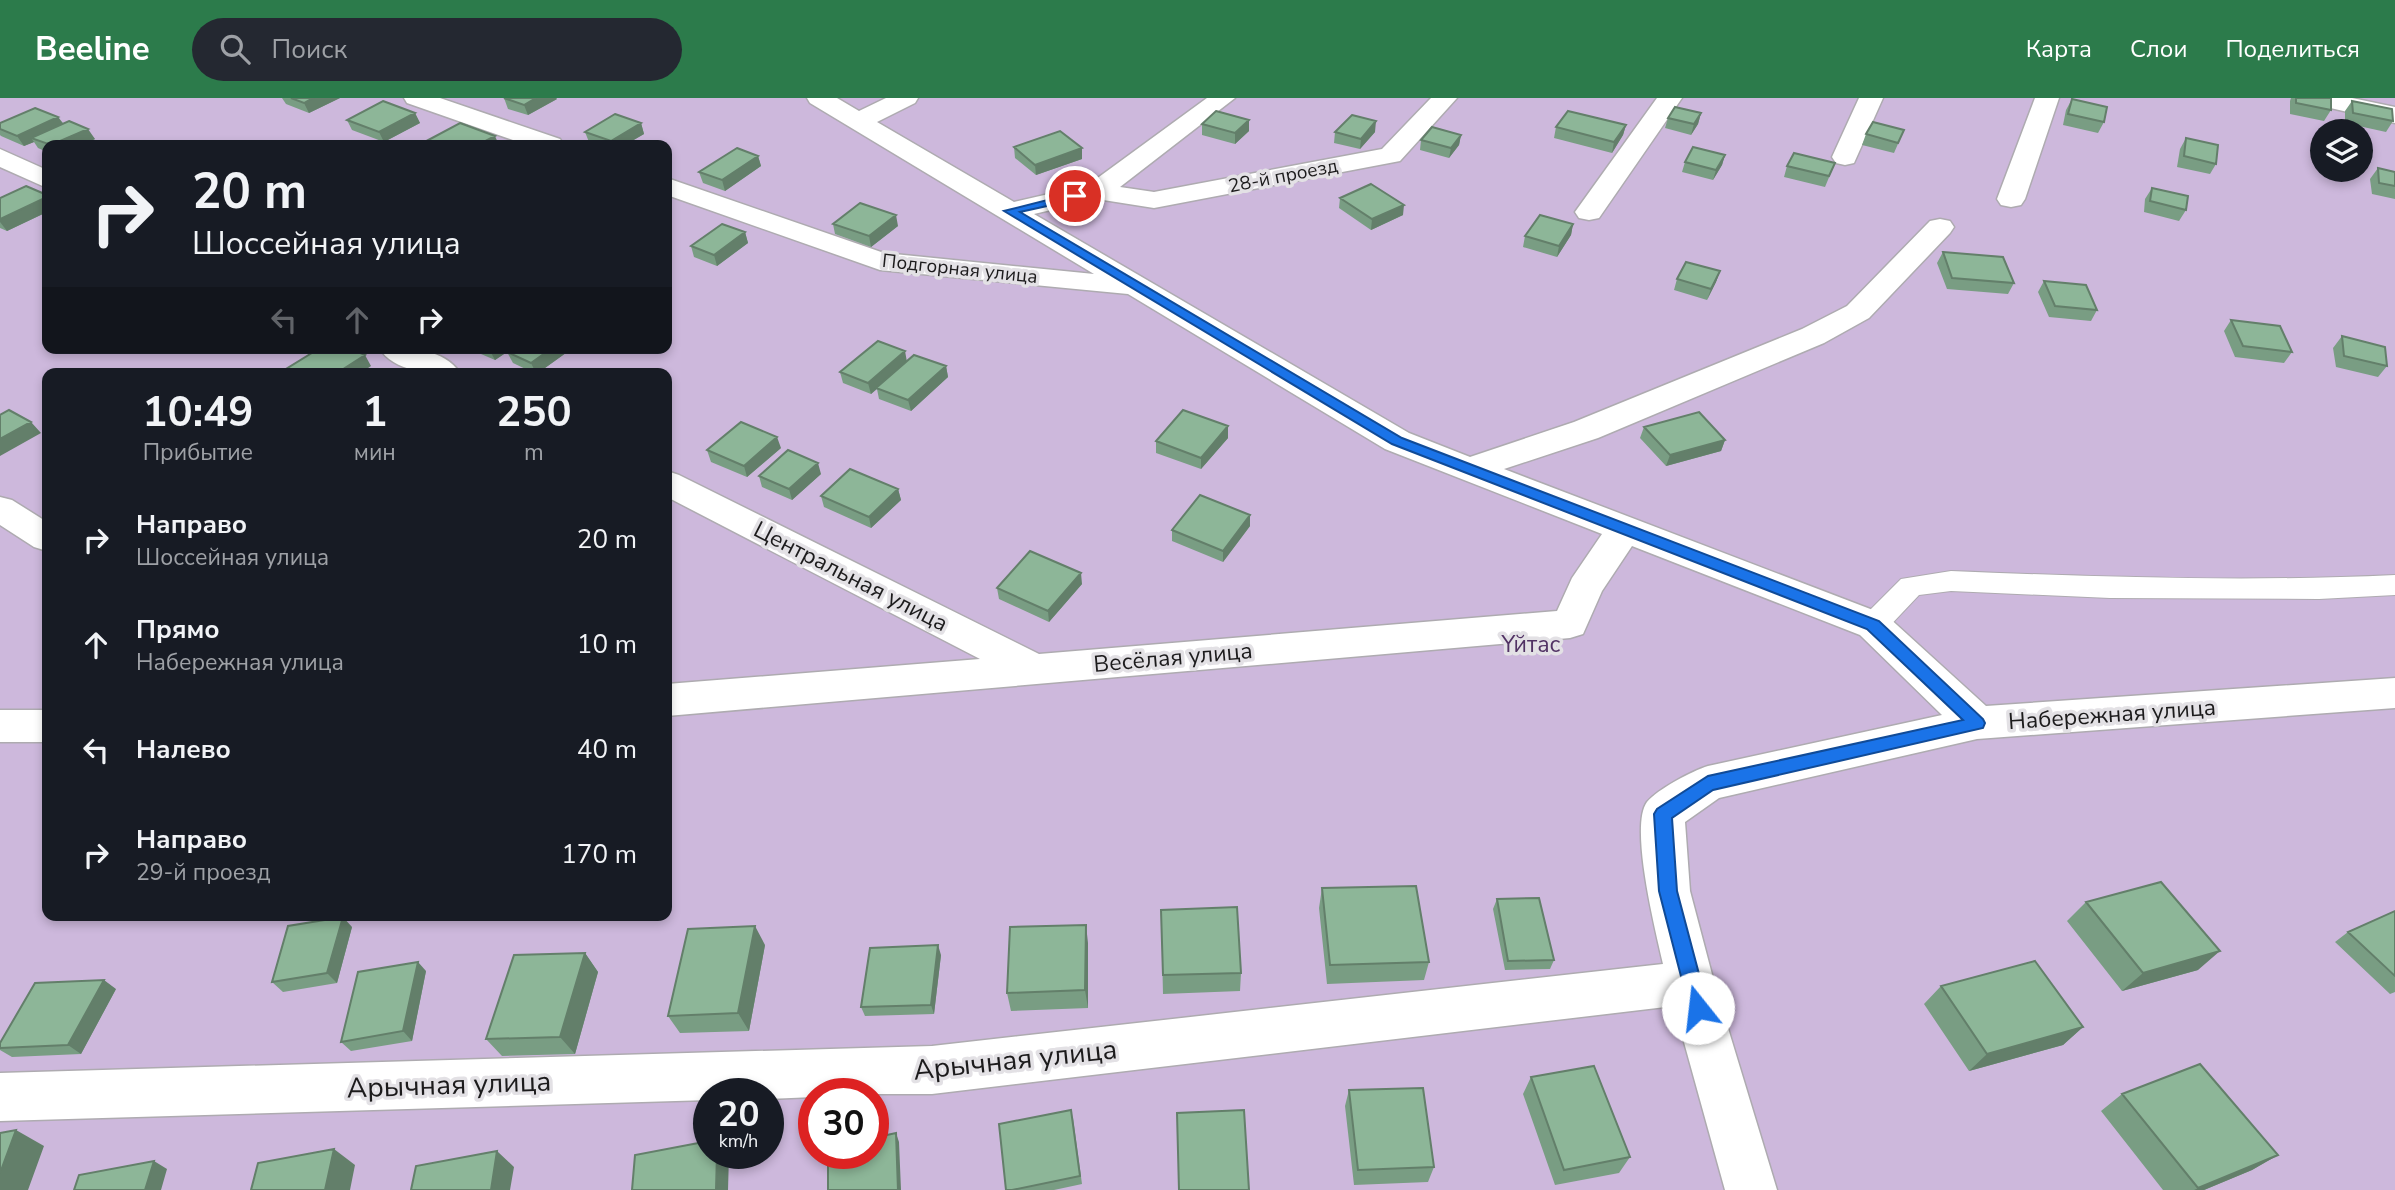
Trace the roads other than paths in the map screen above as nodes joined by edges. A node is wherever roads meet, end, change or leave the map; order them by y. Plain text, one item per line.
1 (416, 98) edge
2 (819, 98) edge
3 (906, 98) edge
4 (1223, 98) edge
5 (1445, 98) edge
6 (1670, 98) edge
7 (1871, 98) edge
8 (2047, 98) edge
9 (2318, 98) edge
10 (2395, 115) edge
11 (858, 121) junction
12 (537, 140) edge
13 (0, 157) edge
14 (1845, 157) dead end
15 (42, 178) edge
16 (672, 188) edge
17 (1097, 191) junction
18 (2011, 199) dead end
19 (1010, 211) junction
20 (1589, 212) dead end
21 (1940, 227) dead end
22 (1139, 288) junction
23 (406, 354) edge
24 (434, 368) edge
25 (1468, 469) junction
26 (672, 486) edge
27 (0, 509) edge
28 (1624, 529) junction
29 (42, 535) edge
30 (2395, 585) edge
31 (1873, 625) junction
32 (1035, 669) junction
33 (2395, 693) edge
34 (672, 701) edge
35 (1977, 723) junction
36 (0, 726) edge
37 (42, 726) edge
38 (1691, 982) junction
39 (0, 1097) edge
40 (1751, 1190) edge

1 - 12 street
2 - 11 street
3 - 11 street
4 - 17 street
5 - 17 street, 28-й проезд
6 - 20 street
7 - 14 street
8 - 18 street
9 - 10 street
11 - 19 street
13 - 15 street
16 - 22 street, Подгорная улица
17 - 19 street
19 - 22 street
21 - 25 street
22 - 25 street
23 - 24 street
25 - 28 street
26 - 32 street, Центральная улица
27 - 29 street
28 - 31 street
28 - 32 street, Весёлая улица
30 - 31 lane
31 - 35 street
32 - 34 street, Весёлая улица
33 - 35 street, Набережная улица
35 - 38 street, Набережная улица
36 - 37 street
38 - 39 street, Арычная улица
38 - 40 street

